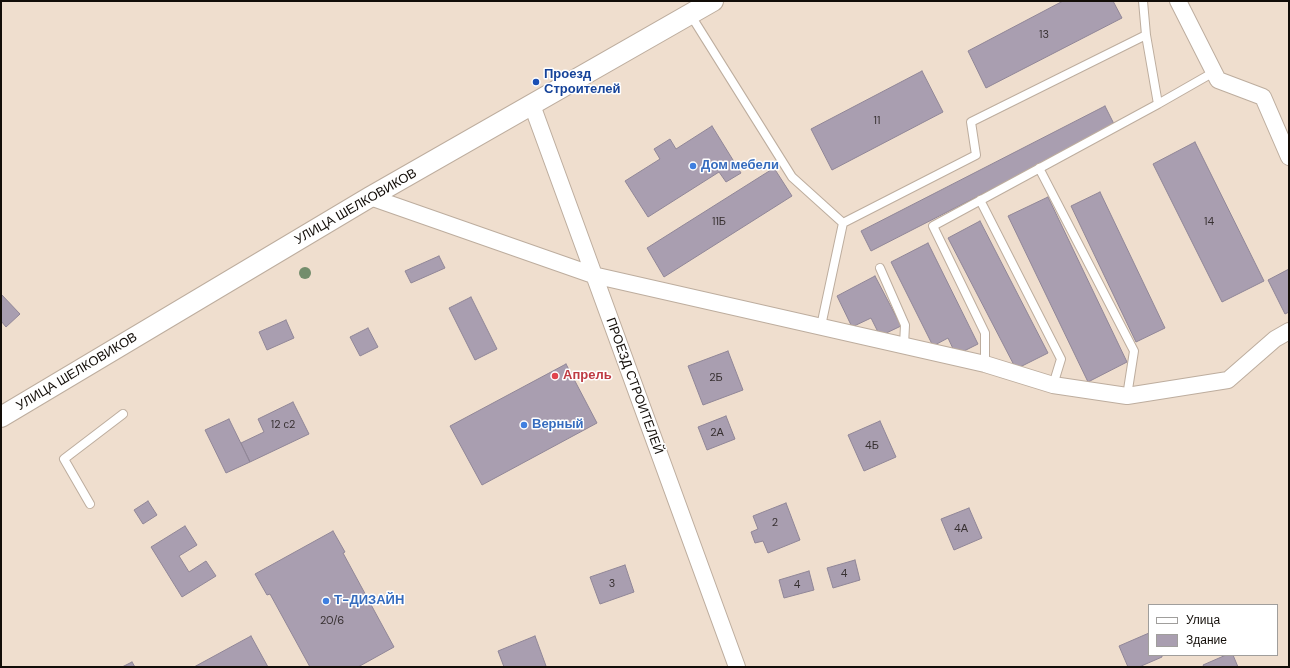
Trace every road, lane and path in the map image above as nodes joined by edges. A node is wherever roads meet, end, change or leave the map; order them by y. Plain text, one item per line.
1 (713, 1) edge
2 (1143, 1) edge
3 (1178, 1) edge
4 (690, 14) junction
5 (1146, 35) junction
6 (1214, 72) junction
7 (1158, 104) junction
8 (532, 105) junction
9 (1289, 157) edge
10 (1039, 168) junction
11 (370, 197) junction
12 (980, 200) junction
13 (843, 223) junction
14 (880, 268) dead end
15 (593, 275) junction
16 (821, 326) junction
17 (1289, 331) edge
18 (904, 345) junction
19 (985, 364) junction
20 (1053, 385) junction
21 (1127, 396) junction
22 (123, 414) dead end
23 (1, 417) edge
24 (90, 504) dead end
25 (737, 667) edge

1 - 4 street, УЛИЦА ШЕЛКОВИКОВ
2 - 5 lane
3 - 6 street
4 - 8 street, УЛИЦА ШЕЛКОВИКОВ
4 - 13 lane
5 - 7 lane
5 - 13 lane
6 - 7 lane
6 - 9 street
7 - 10 lane
8 - 11 street, УЛИЦА ШЕЛКОВИКОВ
8 - 15 street, ПРОЕЗД СТРОИТЕЛЕЙ
10 - 12 lane
10 - 21 lane
11 - 15 street
11 - 23 street, УЛИЦА ШЕЛКОВИКОВ
12 - 19 lane
12 - 20 lane
13 - 16 lane
14 - 18 lane
15 - 16 street
15 - 25 street, ПРОЕЗД СТРОИТЕЛЕЙ
16 - 18 street
17 - 21 street
18 - 19 street
19 - 20 street
20 - 21 street
22 - 24 lane

